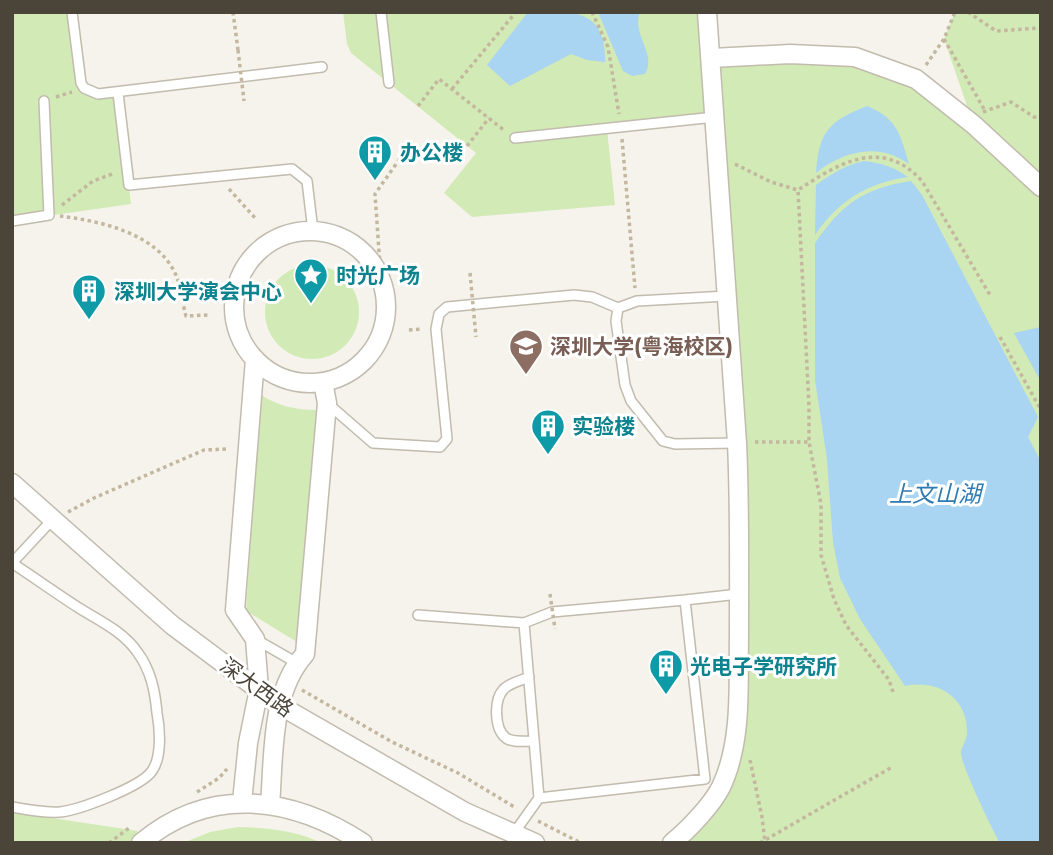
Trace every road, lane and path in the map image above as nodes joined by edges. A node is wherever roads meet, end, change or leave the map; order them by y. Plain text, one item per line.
1 (72, 12) edge
2 (233, 12) edge
3 (381, 12) edge
4 (516, 12) edge
5 (592, 12) edge
6 (707, 12) edge
7 (955, 12) edge
8 (968, 12) edge
9 (1041, 28) edge
10 (944, 39) junction
11 (712, 58) junction
12 (322, 67) dead end
13 (916, 79) junction
14 (389, 83) dead end
15 (84, 89) junction
16 (452, 89) junction
17 (118, 93) junction
18 (44, 101) joint
19 (244, 101) dead end
20 (418, 106) dead end
21 (715, 117) junction
22 (980, 117) junction
23 (1041, 117) edge
24 (489, 118) junction
25 (994, 119) dead end
26 (620, 127) junction
27 (515, 138) joint
28 (467, 146) dead end
29 (401, 157) dead end
30 (719, 157) junction
31 (127, 168) junction
32 (217, 177) junction
33 (1041, 187) edge
34 (798, 190) junction
35 (49, 215) junction
36 (256, 219) dead end
37 (12, 221) edge
38 (313, 231) junction
39 (470, 273) dead end
40 (381, 280) junction
41 (990, 295) dead end
42 (728, 296) junction
43 (636, 301) junction
44 (473, 304) junction
45 (618, 308) junction
46 (209, 315) dead end
47 (476, 337) dead end
48 (1000, 337) dead end
49 (255, 359) junction
50 (323, 382) junction
51 (327, 404) junction
52 (1040, 410) edge
53 (809, 442) junction
54 (737, 443) junction
55 (227, 449) dead end
56 (12, 482) edge
57 (52, 520) junction
58 (12, 563) edge
59 (550, 594) dead end
60 (739, 594) junction
61 (685, 600) junction
62 (552, 612) junction
63 (418, 615) dead end
64 (524, 623) junction
65 (555, 629) dead end
66 (256, 639) junction
67 (297, 663) junction
68 (529, 677) junction
69 (289, 681) junction
70 (259, 689) junction
71 (893, 692) dead end
72 (279, 705) junction
73 (534, 741) junction
74 (749, 756) dead end
75 (892, 767) dead end
76 (713, 783) junction
77 (539, 798) junction
78 (242, 802) junction
79 (270, 805) junction
80 (12, 807) edge
81 (527, 815) junction
82 (514, 833) junction
83 (763, 842) edge
84 (141, 843) edge
85 (363, 843) edge
86 (535, 843) edge
87 (581, 843) edge
88 (672, 843) edge

1 - 15 lane
2 - 19 path, bridge
3 - 14 lane
4 - 16 path
5 - 26 path
6 - 11 street
7 - 10 path
8 - 9 path
10 - 13 path
10 - 22 path
11 - 13 street
11 - 21 street
12 - 17 lane
13 - 22 street
15 - 17 lane
15 - 18 path
16 - 20 path
16 - 24 path
17 - 31 lane
18 - 35 lane
21 - 26 lane
21 - 30 street
22 - 23 path
22 - 25 path
22 - 33 street
24 - 27 path
24 - 28 path
26 - 27 lane
26 - 43 path
29 - 40 path
30 - 34 path
30 - 42 street
31 - 32 lane
31 - 35 path
32 - 36 path
32 - 38 lane
34 - 41 path
34 - 53 path
35 - 37 lane
35 - 46 path
38 - 40 street
38 - 49 street
39 - 44 path, bridge
40 - 50 street
42 - 43 lane
42 - 54 street
43 - 45 lane
44 - 45 lane
44 - 47 path, bridge
44 - 51 lane
45 - 54 lane
48 - 52 path
49 - 50 street
49 - 66 street
50 - 51 street
51 - 67 street
53 - 54 path
53 - 71 path
54 - 60 street
55 - 57 path
56 - 57 street, 深大西路
57 - 58 lane
57 - 70 street, 深大西路
58 - 80 lane
59 - 62 path, bridge
60 - 61 lane
60 - 76 street
61 - 62 lane
61 - 76 lane
62 - 64 lane
62 - 65 path, bridge
63 - 64 lane
64 - 68 lane
66 - 67 lane
66 - 70 street
67 - 69 street
68 - 73 lane
68 - 73 lane
69 - 72 street
69 - 81 path
70 - 72 street, 深大西路
70 - 78 street
72 - 79 street
72 - 82 street, 深大西路
73 - 77 lane
74 - 83 path
75 - 83 path
76 - 77 lane
76 - 88 street
77 - 81 lane
78 - 79 street
78 - 84 street
79 - 85 street
81 - 82 lane
81 - 87 path
82 - 86 street, 深大西路

